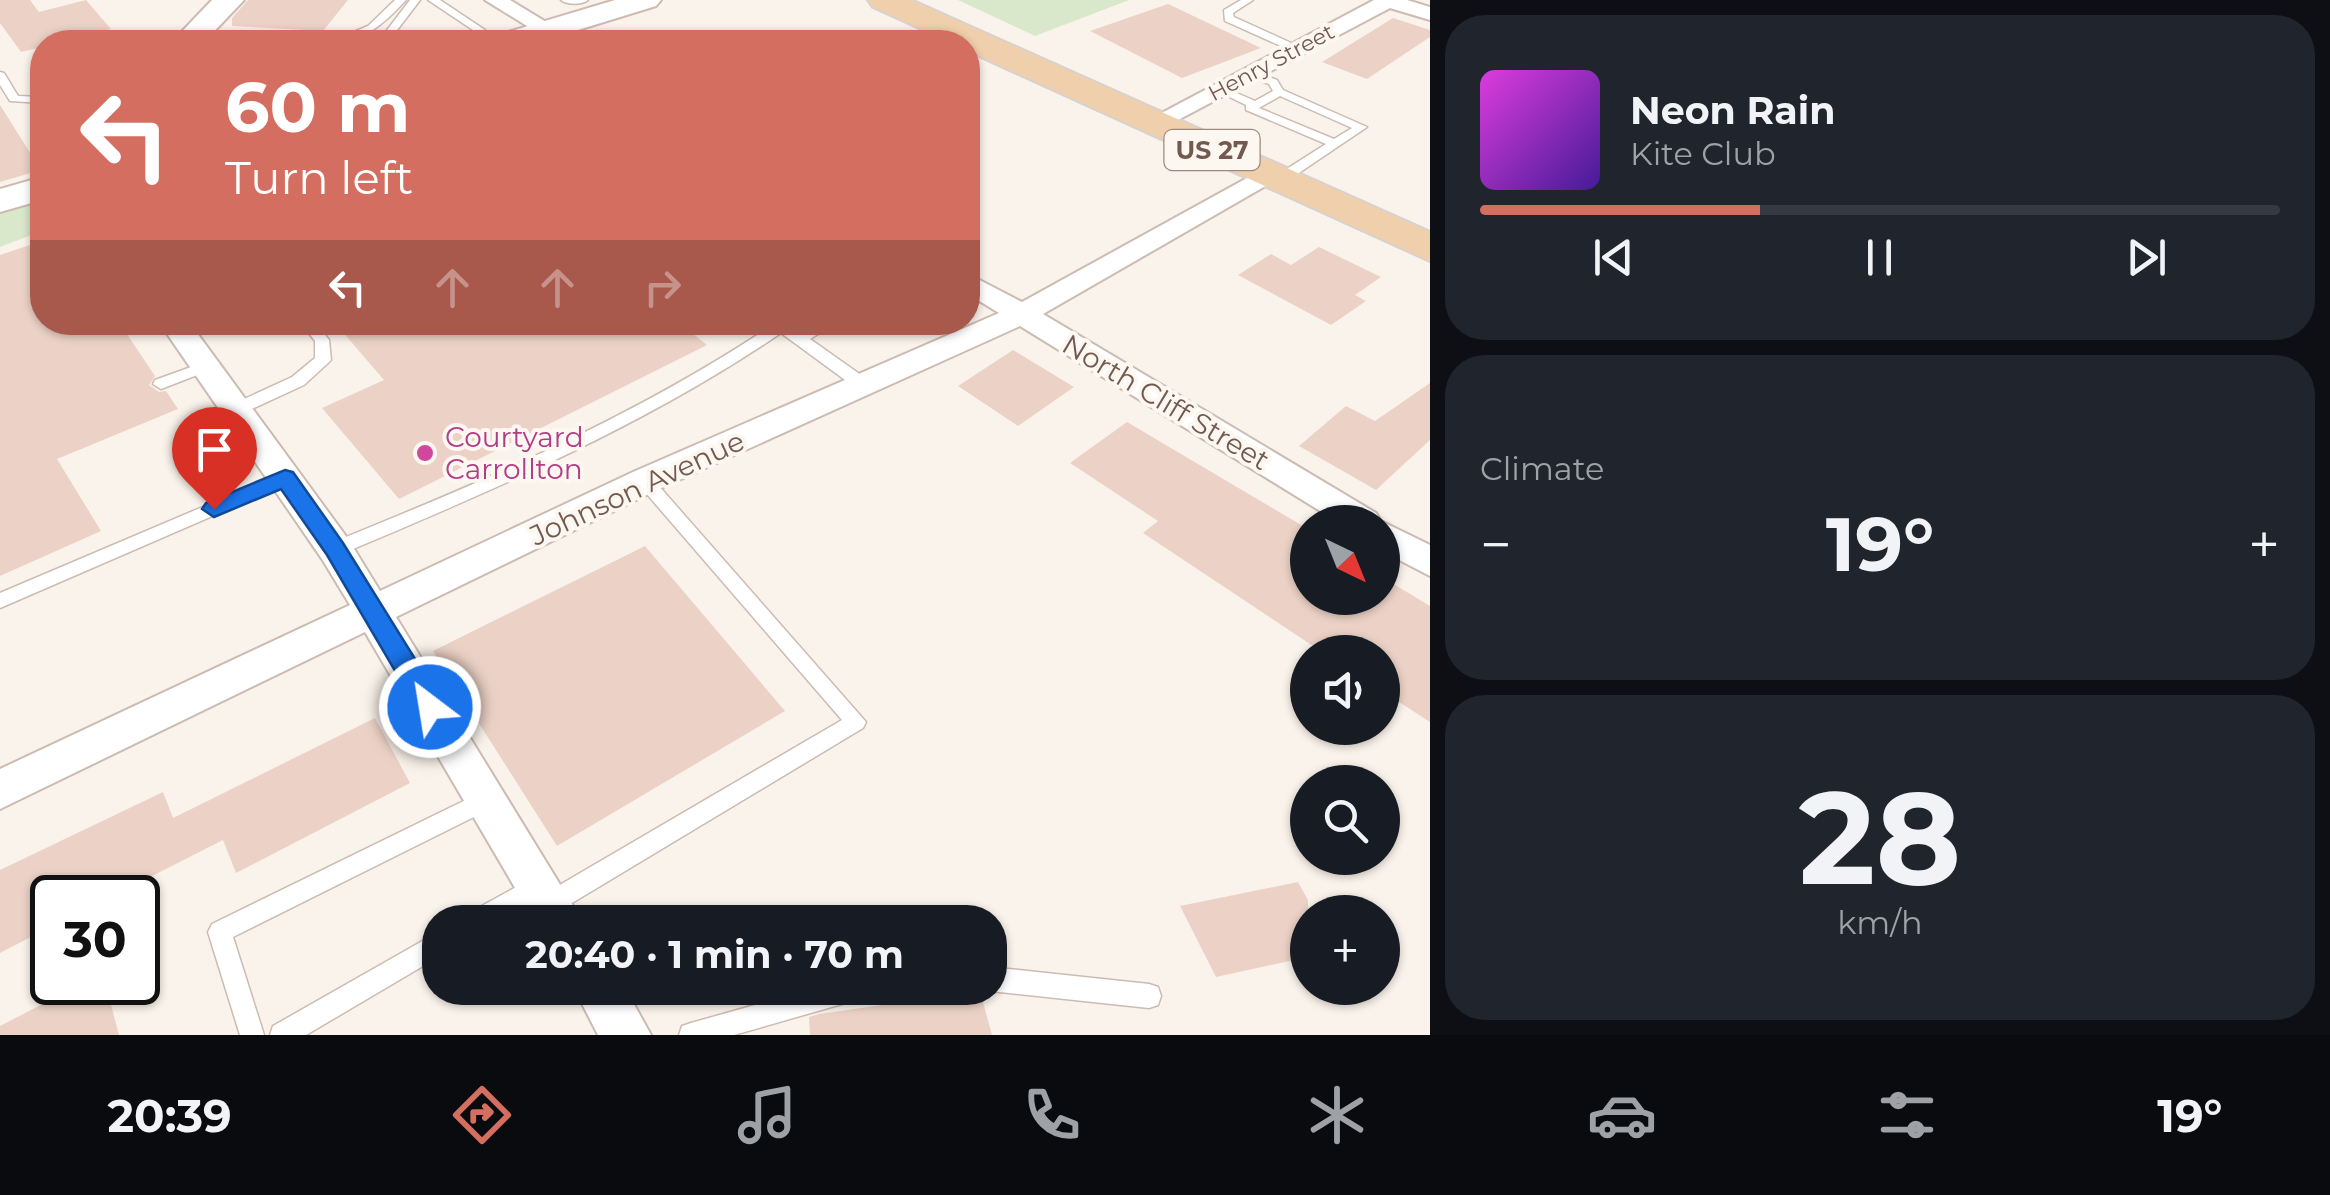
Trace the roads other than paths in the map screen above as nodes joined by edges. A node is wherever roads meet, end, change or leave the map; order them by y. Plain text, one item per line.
1 (230, 0) edge
2 (401, 0) edge
3 (416, 0) edge
4 (433, 0) edge
5 (495, 0) edge
6 (566, 0) edge
7 (583, 0) edge
8 (646, 0) edge
9 (884, 0) edge
10 (1248, 0) edge
11 (1387, 0) edge
12 (1430, 14) edge
13 (199, 30) edge
14 (369, 30) edge
15 (392, 30) edge
16 (485, 30) edge
17 (548, 30) edge
18 (573, 30) edge
19 (949, 30) edge
20 (980, 44) edge
21 (1296, 49) junction
22 (1250, 73) junction
23 (0, 75) edge
24 (1219, 89) junction
25 (1279, 92) junction
26 (14, 99) junction
27 (30, 100) edge
28 (0, 102) edge
29 (1255, 105) junction
30 (1153, 124) junction
31 (1335, 144) junction
32 (1273, 178) junction
33 (1430, 248) edge
34 (980, 289) edge
35 (1022, 314) junction
36 (980, 332) edge
37 (182, 335) edge
38 (318, 335) edge
39 (763, 335) edge
40 (794, 335) edge
41 (807, 335) edge
42 (974, 335) edge
43 (800, 339) junction
44 (205, 368) junction
45 (161, 384) dead end
46 (862, 384) junction
47 (235, 410) junction
48 (285, 478) junction
49 (645, 481) junction
50 (1336, 505) edge
51 (335, 549) junction
52 (0, 601) edge
53 (375, 614) junction
54 (0, 790) edge
55 (490, 805) junction
56 (549, 904) edge
57 (422, 953) edge
58 (1007, 981) edge
59 (1149, 996) dead end
60 (608, 1005) edge
61 (796, 1005) edge
62 (252, 1035) edge
63 (282, 1035) edge
64 (626, 1035) edge
65 (691, 1035) edge

1 - 13 main road
2 - 14 lane
3 - 15 lane
4 - 16 lane
5 - 17 street
6 - 7 lane
8 - 18 main road
9 - 19 main road, US 27
10 - 21 lane
11 - 12 street
11 - 21 street, Henry Street
20 - 30 main road, US 27
21 - 22 street, Henry Street
22 - 24 street, Henry Street
22 - 25 lane
23 - 26 lane
24 - 29 lane
24 - 30 street, Henry Street
25 - 29 lane
25 - 31 lane
26 - 27 lane
26 - 28 lane
29 - 31 lane
30 - 32 main road, US 27
31 - 32 lane
32 - 33 main road, US 27
32 - 35 street, Johnson Avenue
34 - 35 street, North Cliff Street
35 - 36 street, Johnson Avenue
35 - 50 street, North Cliff Street
37 - 44 street
38 - 47 lane
39 - 51 lane
40 - 43 lane
41 - 43 lane
42 - 46 street, Johnson Avenue
43 - 46 lane
44 - 45 lane
44 - 47 street
46 - 49 street, Johnson Avenue
47 - 48 street
48 - 51 street
48 - 52 lane
49 - 53 street, Johnson Avenue
49 - 56 lane
51 - 53 street
53 - 54 street, Johnson Avenue
53 - 55 street
55 - 56 street
55 - 62 lane
57 - 63 lane
58 - 59 lane
60 - 64 street
61 - 65 lane

